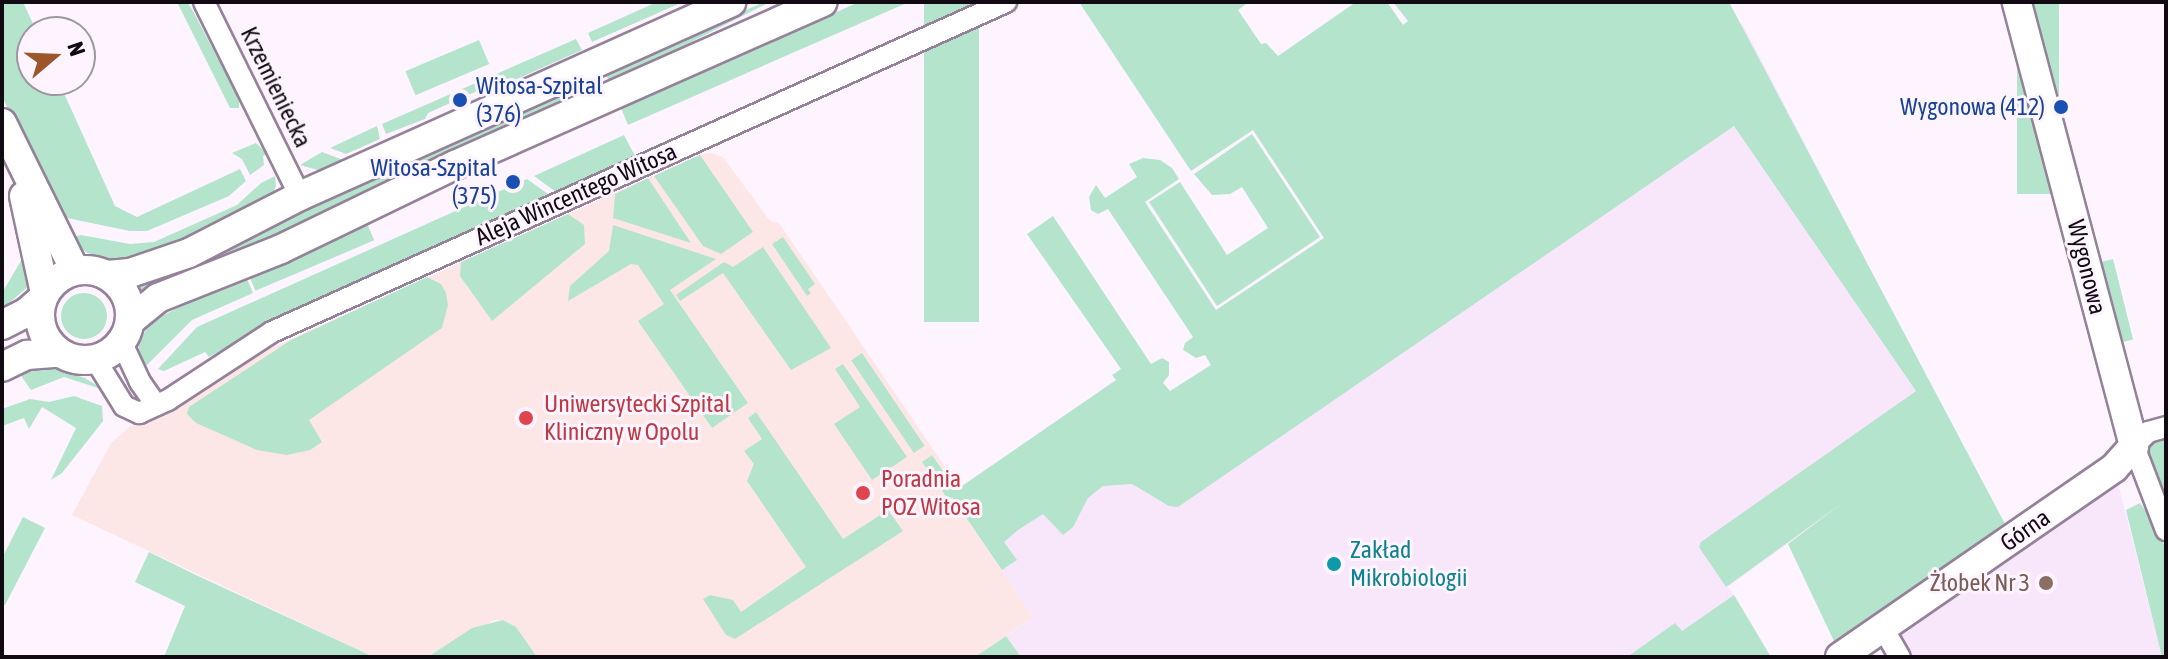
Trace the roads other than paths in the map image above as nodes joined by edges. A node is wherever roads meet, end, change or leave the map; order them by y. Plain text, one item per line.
1 (204, 2) edge
2 (731, 2) edge
3 (822, 2) edge
4 (1006, 2) edge
5 (2017, 2) edge
6 (2, 123) edge
7 (14, 149) junction
8 (300, 196) junction
9 (75, 271) junction
10 (107, 275) junction
11 (44, 296) junction
12 (2, 325) edge
13 (126, 330) junction
14 (57, 353) junction
15 (95, 359) junction
16 (2, 367) edge
17 (156, 405) junction
18 (2166, 427) edge
19 (2134, 446) junction
20 (2166, 530) edge
21 (1883, 628) junction
22 (1840, 657) edge
23 (1900, 657) edge

1 - 8 street, Krzemieniecka
2 - 8 street
3 - 13 street
4 - 17 street, Aleja Wincentego Witosa
5 - 19 street, Wygonowa
6 - 7 street
7 - 9 street
7 - 11 street
8 - 10 street
9 - 10 street
9 - 11 street
10 - 13 street
11 - 12 street
11 - 14 street
13 - 15 street
13 - 17 street
14 - 15 street
14 - 16 street
15 - 17 street
18 - 19 street, Górna
19 - 20 street, Wygonowa
19 - 21 street, Górna
21 - 22 street, Górna
21 - 23 street

